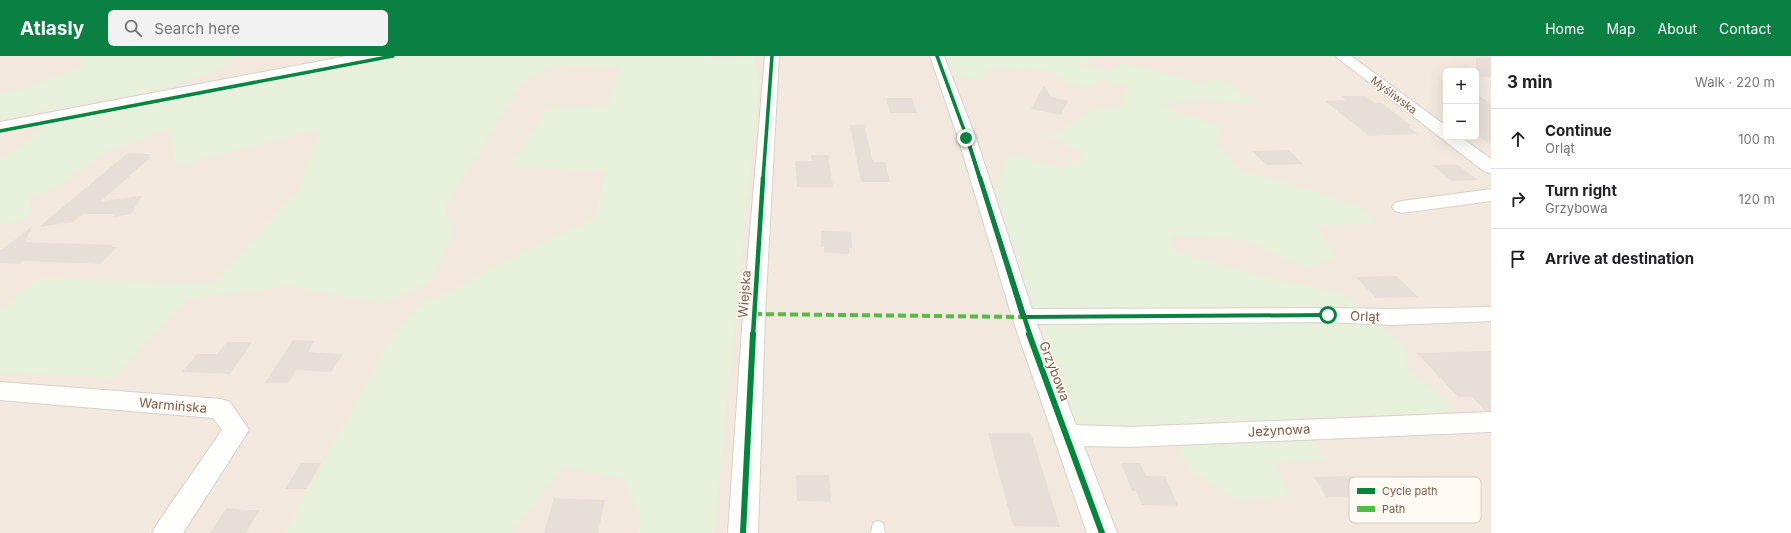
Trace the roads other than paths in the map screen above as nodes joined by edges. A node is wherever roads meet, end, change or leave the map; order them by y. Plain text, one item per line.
1 (370, 56) edge
2 (772, 56) edge
3 (937, 56) edge
4 (1342, 56) edge
5 (0, 127) edge
6 (1443, 132) edge
7 (1454, 140) edge
8 (1491, 168) edge
9 (1491, 195) edge
10 (1402, 207) dead end
11 (1491, 314) edge
12 (1023, 317) junction
13 (0, 391) edge
14 (1491, 422) edge
15 (1067, 435) junction
16 (167, 533) edge
17 (742, 533) edge
18 (1102, 533) edge

1 - 5 street
2 - 17 street, Wiejska
3 - 12 street, Grzybowa
4 - 6 street, Myśliwska
7 - 8 street
9 - 10 street
11 - 12 street, Orląt
12 - 15 street, Grzybowa
13 - 16 street, Warmińska
14 - 15 street, Jeżynowa
15 - 18 street, Grzybowa

